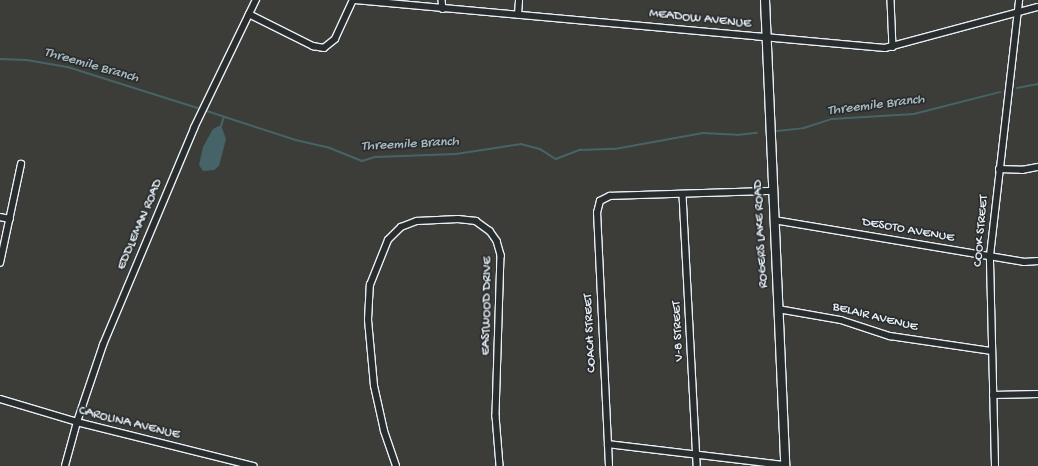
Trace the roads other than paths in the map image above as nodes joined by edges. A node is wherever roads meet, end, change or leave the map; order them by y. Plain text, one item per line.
1 (256, 0) edge
2 (354, 0) edge
3 (442, 0) edge
4 (519, 0) edge
5 (765, 0) edge
6 (891, 0) edge
7 (1019, 0) edge
8 (1038, 7) edge
9 (443, 9) junction
10 (1018, 11) junction
11 (249, 14) junction
12 (518, 15) junction
13 (766, 37) junction
14 (893, 47) junction
15 (21, 164) dead end
16 (1038, 167) edge
17 (999, 170) junction
18 (772, 191) junction
19 (684, 195) junction
20 (0, 217) edge
21 (10, 219) junction
22 (774, 220) junction
23 (990, 256) junction
24 (1038, 261) edge
25 (0, 263) edge
26 (778, 309) junction
27 (992, 352) junction
28 (1038, 394) edge
29 (993, 395) junction
30 (0, 399) edge
31 (76, 422) junction
32 (608, 444) junction
33 (697, 455) junction
34 (65, 466) edge
35 (254, 466) edge
36 (396, 466) edge
37 (500, 466) edge
38 (609, 466) edge
39 (697, 466) edge
40 (785, 466) edge
41 (995, 466) edge

1 - 11 street, EDDLEMAN ROAD
2 - 9 street, MEADOW AVENUE
2 - 11 street
3 - 9 street
4 - 12 street
5 - 13 main road, ROGERS LAKE ROAD
6 - 14 street
7 - 10 street, COOK STREET
8 - 10 street, MEADOW AVENUE
9 - 12 street, MEADOW AVENUE
10 - 14 street, MEADOW AVENUE
10 - 17 street, COOK STREET
11 - 31 street, EDDLEMAN ROAD
12 - 13 street, MEADOW AVENUE
13 - 14 street, MEADOW AVENUE
13 - 18 main road, ROGERS LAKE ROAD
15 - 21 street
16 - 17 street
17 - 23 street, COOK STREET
18 - 19 street
18 - 22 main road, ROGERS LAKE ROAD
19 - 32 street, COACH STREET
19 - 33 street, V-8 STREET
20 - 21 street
21 - 25 street
22 - 23 street, DESOTO AVENUE
22 - 26 main road, ROGERS LAKE ROAD
23 - 24 street, DESOTO AVENUE
23 - 27 street, COOK STREET
26 - 27 street, BELAIR AVENUE
26 - 40 main road, ROGERS LAKE ROAD
27 - 29 street, COOK STREET
28 - 29 street
29 - 41 street, COOK STREET
30 - 31 street, CAROLINA AVENUE
31 - 34 street, EDDLEMAN ROAD
31 - 35 street, CAROLINA AVENUE
32 - 33 street
32 - 38 street, COACH STREET
33 - 39 street, V-8 STREET
33 - 40 street
36 - 37 street, EASTWOOD DRIVE

